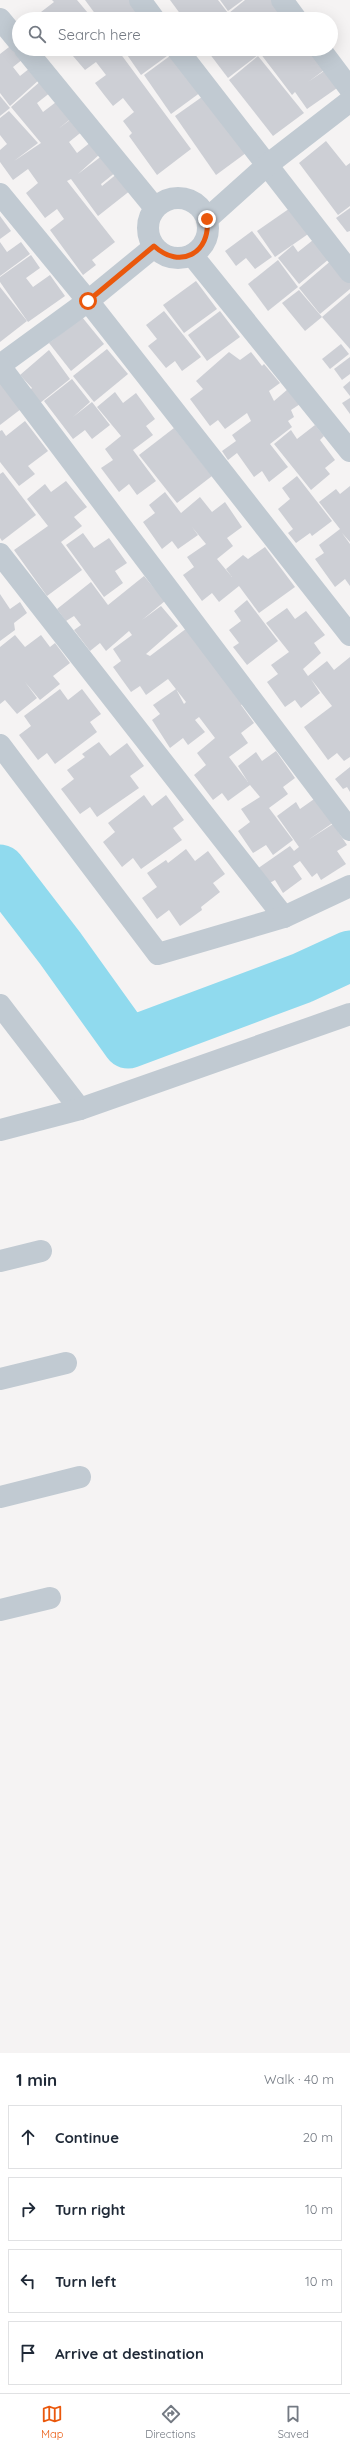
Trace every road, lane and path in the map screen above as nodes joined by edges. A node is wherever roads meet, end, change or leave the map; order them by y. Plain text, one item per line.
1 (140, 0) edge
2 (282, 0) edge
3 (149, 12) edge
4 (291, 12) edge
5 (0, 19) edge
6 (12, 34) edge
7 (31, 56) edge
8 (182, 56) edge
9 (325, 56) edge
10 (350, 89) edge
11 (350, 101) edge
12 (266, 166) junction
13 (0, 194) edge
14 (155, 208) junction
15 (207, 219) junction
16 (154, 246) junction
17 (192, 255) junction
18 (350, 272) edge
19 (88, 301) junction
20 (0, 366) edge
21 (350, 451) edge
22 (0, 554) edge
23 (350, 635) edge
24 (0, 745) edge
25 (350, 830) edge
26 (350, 886) edge
27 (284, 917) junction
28 (1, 1010) edge
29 (350, 1014) edge
30 (80, 1109) junction
31 (0, 1130) edge
32 (41, 1251) dead end
33 (0, 1261) edge
34 (66, 1363) dead end
35 (0, 1379) edge
36 (80, 1477) dead end
37 (0, 1497) edge
38 (50, 1598) dead end
39 (0, 1610) edge

1 - 3 street
2 - 4 street
5 - 6 street
7 - 14 street
8 - 12 street
9 - 10 street
11 - 12 street
12 - 15 street
12 - 18 street
13 - 19 street
14 - 15 street
14 - 16 street
15 - 17 street
16 - 17 street
16 - 19 street
17 - 21 street
19 - 20 street
19 - 23 street
20 - 25 street
22 - 27 street
24 - 27 street
26 - 27 street
28 - 30 street
29 - 30 street
30 - 31 street
32 - 33 street
34 - 35 street
36 - 37 street
38 - 39 street

